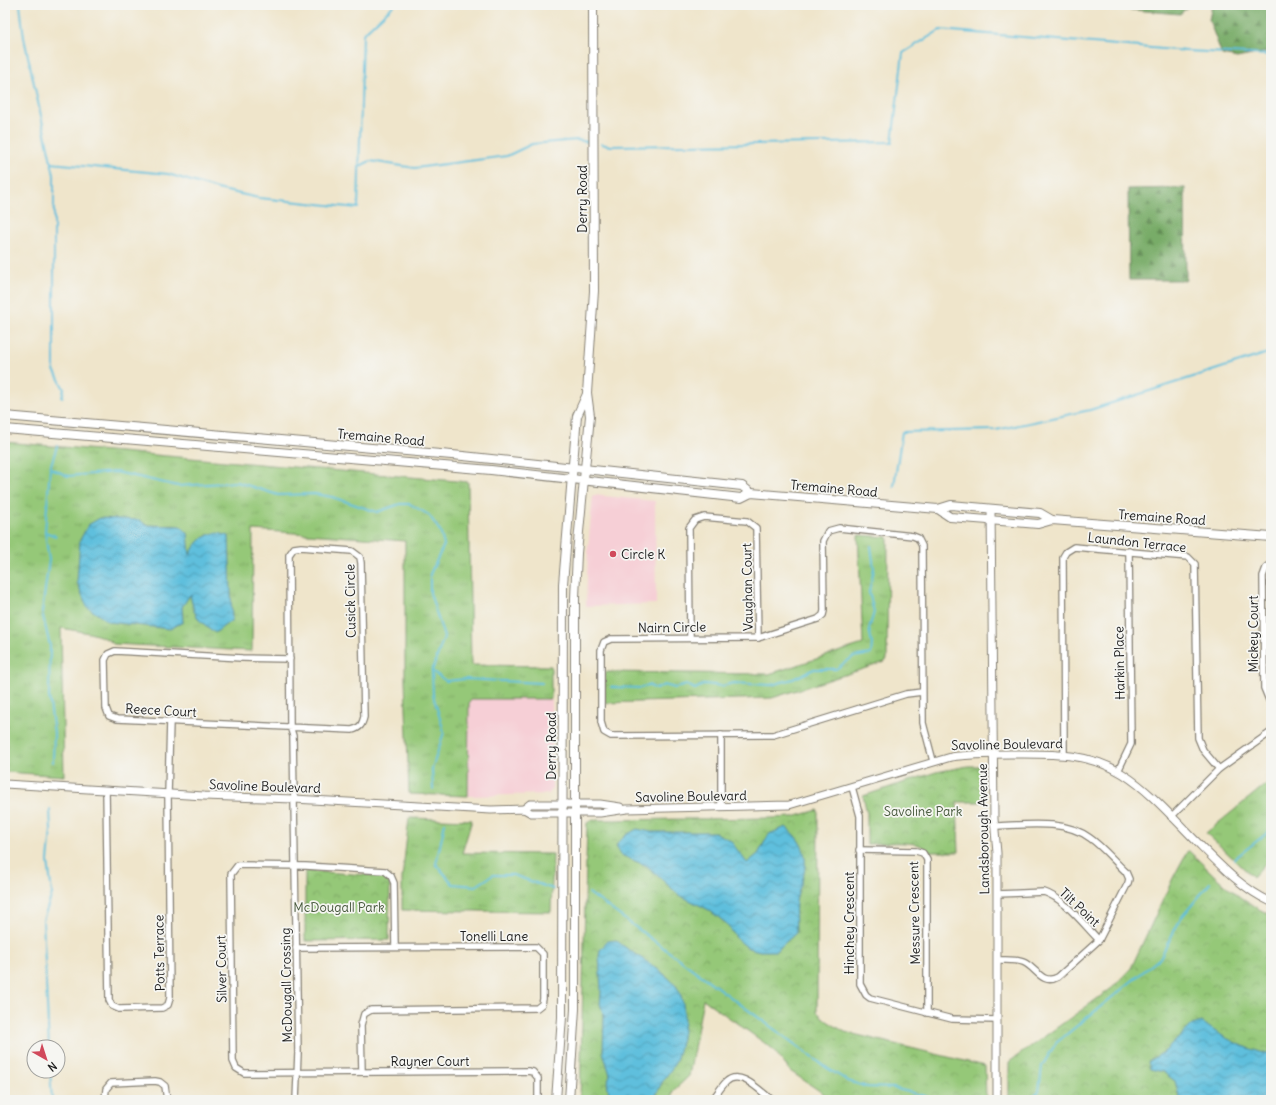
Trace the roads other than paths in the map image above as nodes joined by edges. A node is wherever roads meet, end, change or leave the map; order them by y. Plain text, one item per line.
1 (593, 5) edge
2 (587, 394) junction
3 (5, 416) edge
4 (5, 430) edge
5 (572, 467) junction
6 (584, 468) junction
7 (571, 479) junction
8 (583, 480) junction
9 (751, 493) junction
10 (938, 509) junction
11 (991, 509) junction
12 (991, 520) junction
13 (1052, 520) junction
14 (1271, 537) edge
15 (1129, 551) junction
16 (1271, 564) edge
17 (690, 638) junction
18 (758, 638) junction
19 (290, 659) junction
20 (922, 692) junction
21 (1271, 705) edge
22 (170, 721) junction
23 (290, 726) junction
24 (1271, 732) edge
25 (721, 735) junction
26 (994, 754) junction
27 (1064, 754) junction
28 (933, 761) junction
29 (1219, 770) junction
30 (1118, 771) junction
31 (5, 784) edge
32 (852, 787) junction
33 (106, 790) junction
34 (168, 794) junction
35 (294, 799) junction
36 (561, 804) junction
37 (574, 804) junction
38 (721, 807) junction
39 (524, 809) junction
40 (627, 809) junction
41 (561, 813) junction
42 (574, 813) junction
43 (1171, 817) junction
44 (995, 826) junction
45 (860, 850) junction
46 (295, 866) junction
47 (997, 894) junction
48 (1271, 902) edge
49 (1099, 940) junction
50 (395, 947) junction
51 (296, 948) junction
52 (997, 960) junction
53 (927, 1013) junction
54 (997, 1020) junction
55 (362, 1072) junction
56 (298, 1073) junction
57 (105, 1100) edge
58 (167, 1100) edge
59 (296, 1100) edge
60 (538, 1100) edge
61 (556, 1100) edge
62 (569, 1100) edge
63 (712, 1100) edge
64 (772, 1100) edge
65 (997, 1100) edge

1 - 2 main road, Derry Road
2 - 5 main road, Derry Road
2 - 6 main road, Derry Road
3 - 5 main road, Tremaine Road
4 - 7 main road, Tremaine Road
5 - 6 main road, Tremaine Road
5 - 7 main road, Derry Road
6 - 8 main road, Derry Road
6 - 9 main road, Tremaine Road
7 - 8 main road, Tremaine Road
7 - 36 main road, Derry Road
8 - 9 main road, Tremaine Road
8 - 37 main road, Derry Road
9 - 10 main road, Tremaine Road
10 - 11 main road, Tremaine Road
10 - 12 main road, Tremaine Road
11 - 12 street, Landsborough Avenue
11 - 13 main road, Tremaine Road
12 - 13 main road, Tremaine Road
12 - 26 street, Landsborough Avenue
13 - 14 main road, Tremaine Road
15 - 27 street, Laundon Terrace
15 - 29 street, Laundon Terrace
15 - 30 street, Harkin Place
16 - 21 street, Mickey Court
17 - 18 street, Nairn Circle
17 - 18 street, Vaughan Court
17 - 25 street, Nairn Circle
18 - 20 street, Nairn Circle
19 - 22 street, Reece Court
19 - 23 street, Cusick Circle
19 - 23 street, Cusick Circle
20 - 25 street, Nairn Circle
20 - 28 street, Nairn Circle
22 - 23 street, Reece Court
22 - 34 street, Potts Terrace
23 - 35 street, Cusick Circle
24 - 29 street
25 - 38 street
26 - 27 street, Savoline Boulevard
26 - 28 street, Savoline Boulevard
26 - 44 street, Landsborough Avenue
27 - 30 street, Savoline Boulevard
28 - 32 street, Savoline Boulevard
29 - 43 street
30 - 43 street, Savoline Boulevard
31 - 33 street, Savoline Boulevard
32 - 38 street, Savoline Boulevard
32 - 45 street, Hinchey Crescent
33 - 34 street, Savoline Boulevard
33 - 34 street, Potts Terrace
34 - 35 street, Savoline Boulevard
35 - 39 street, Savoline Boulevard
35 - 46 street, McDougall Crossing
36 - 37 street, Savoline Boulevard
36 - 39 street, Savoline Boulevard
36 - 41 main road, Derry Road
37 - 40 street, Savoline Boulevard
37 - 42 main road, Derry Road
38 - 40 street, Savoline Boulevard
39 - 41 street, Savoline Boulevard
40 - 42 street, Savoline Boulevard
41 - 42 street, Savoline Boulevard
41 - 61 main road, Derry Road
42 - 62 main road, Derry Road
43 - 48 street, Savoline Boulevard
44 - 47 street, Landsborough Avenue
44 - 49 street
45 - 53 street, Hinchey Crescent
45 - 53 street, Messure Crescent
46 - 50 street, Silver Court
46 - 51 street, McDougall Crossing
46 - 56 street, Silver Court
47 - 49 street, Tilt Point
47 - 52 street, Landsborough Avenue
49 - 52 street
50 - 51 street, Tonelli Lane
50 - 55 street, Tonelli Lane
51 - 56 street, McDougall Crossing
52 - 54 street, Landsborough Avenue
53 - 54 street, Hinchey Crescent
54 - 65 street, Landsborough Avenue
55 - 56 street, Rayner Court
55 - 60 street, Rayner Court
56 - 59 street, McDougall Crossing
57 - 58 street
63 - 64 street

